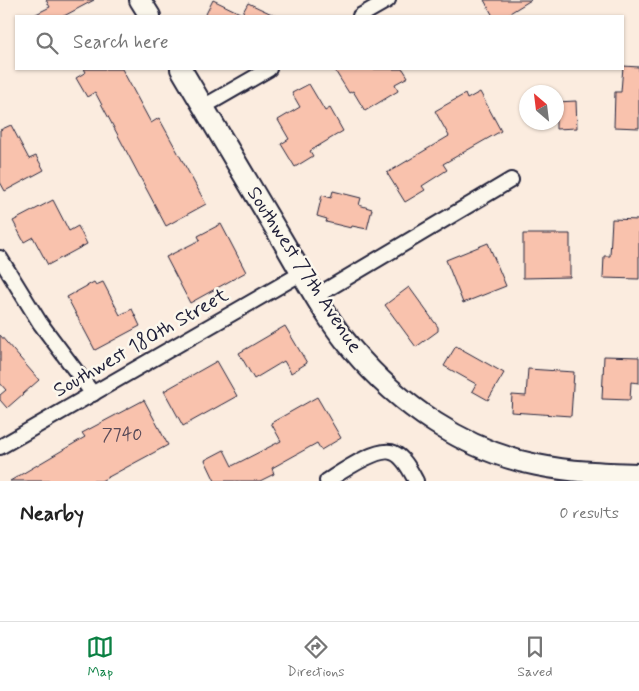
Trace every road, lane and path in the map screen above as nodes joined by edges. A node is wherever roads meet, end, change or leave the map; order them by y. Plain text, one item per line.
1 (140, 0) edge
2 (388, 0) edge
3 (149, 15) edge
4 (362, 15) edge
5 (181, 70) edge
6 (268, 70) edge
7 (203, 107) junction
8 (511, 180) dead end
9 (0, 258) edge
10 (302, 273) junction
11 (316, 296) junction
12 (93, 394) junction
13 (0, 448) edge
14 (639, 474) edge
15 (327, 481) edge
16 (416, 481) edge

1 - 3 street
2 - 4 street
5 - 7 street, Southwest 77th Avenue
6 - 7 street
7 - 10 street, Southwest 77th Avenue
8 - 11 street
9 - 12 street
10 - 11 street, Southwest 77th Avenue
10 - 12 street, Southwest 180th Street
11 - 14 street, Southwest 77th Avenue
12 - 13 street, Southwest 180th Street
15 - 16 street

